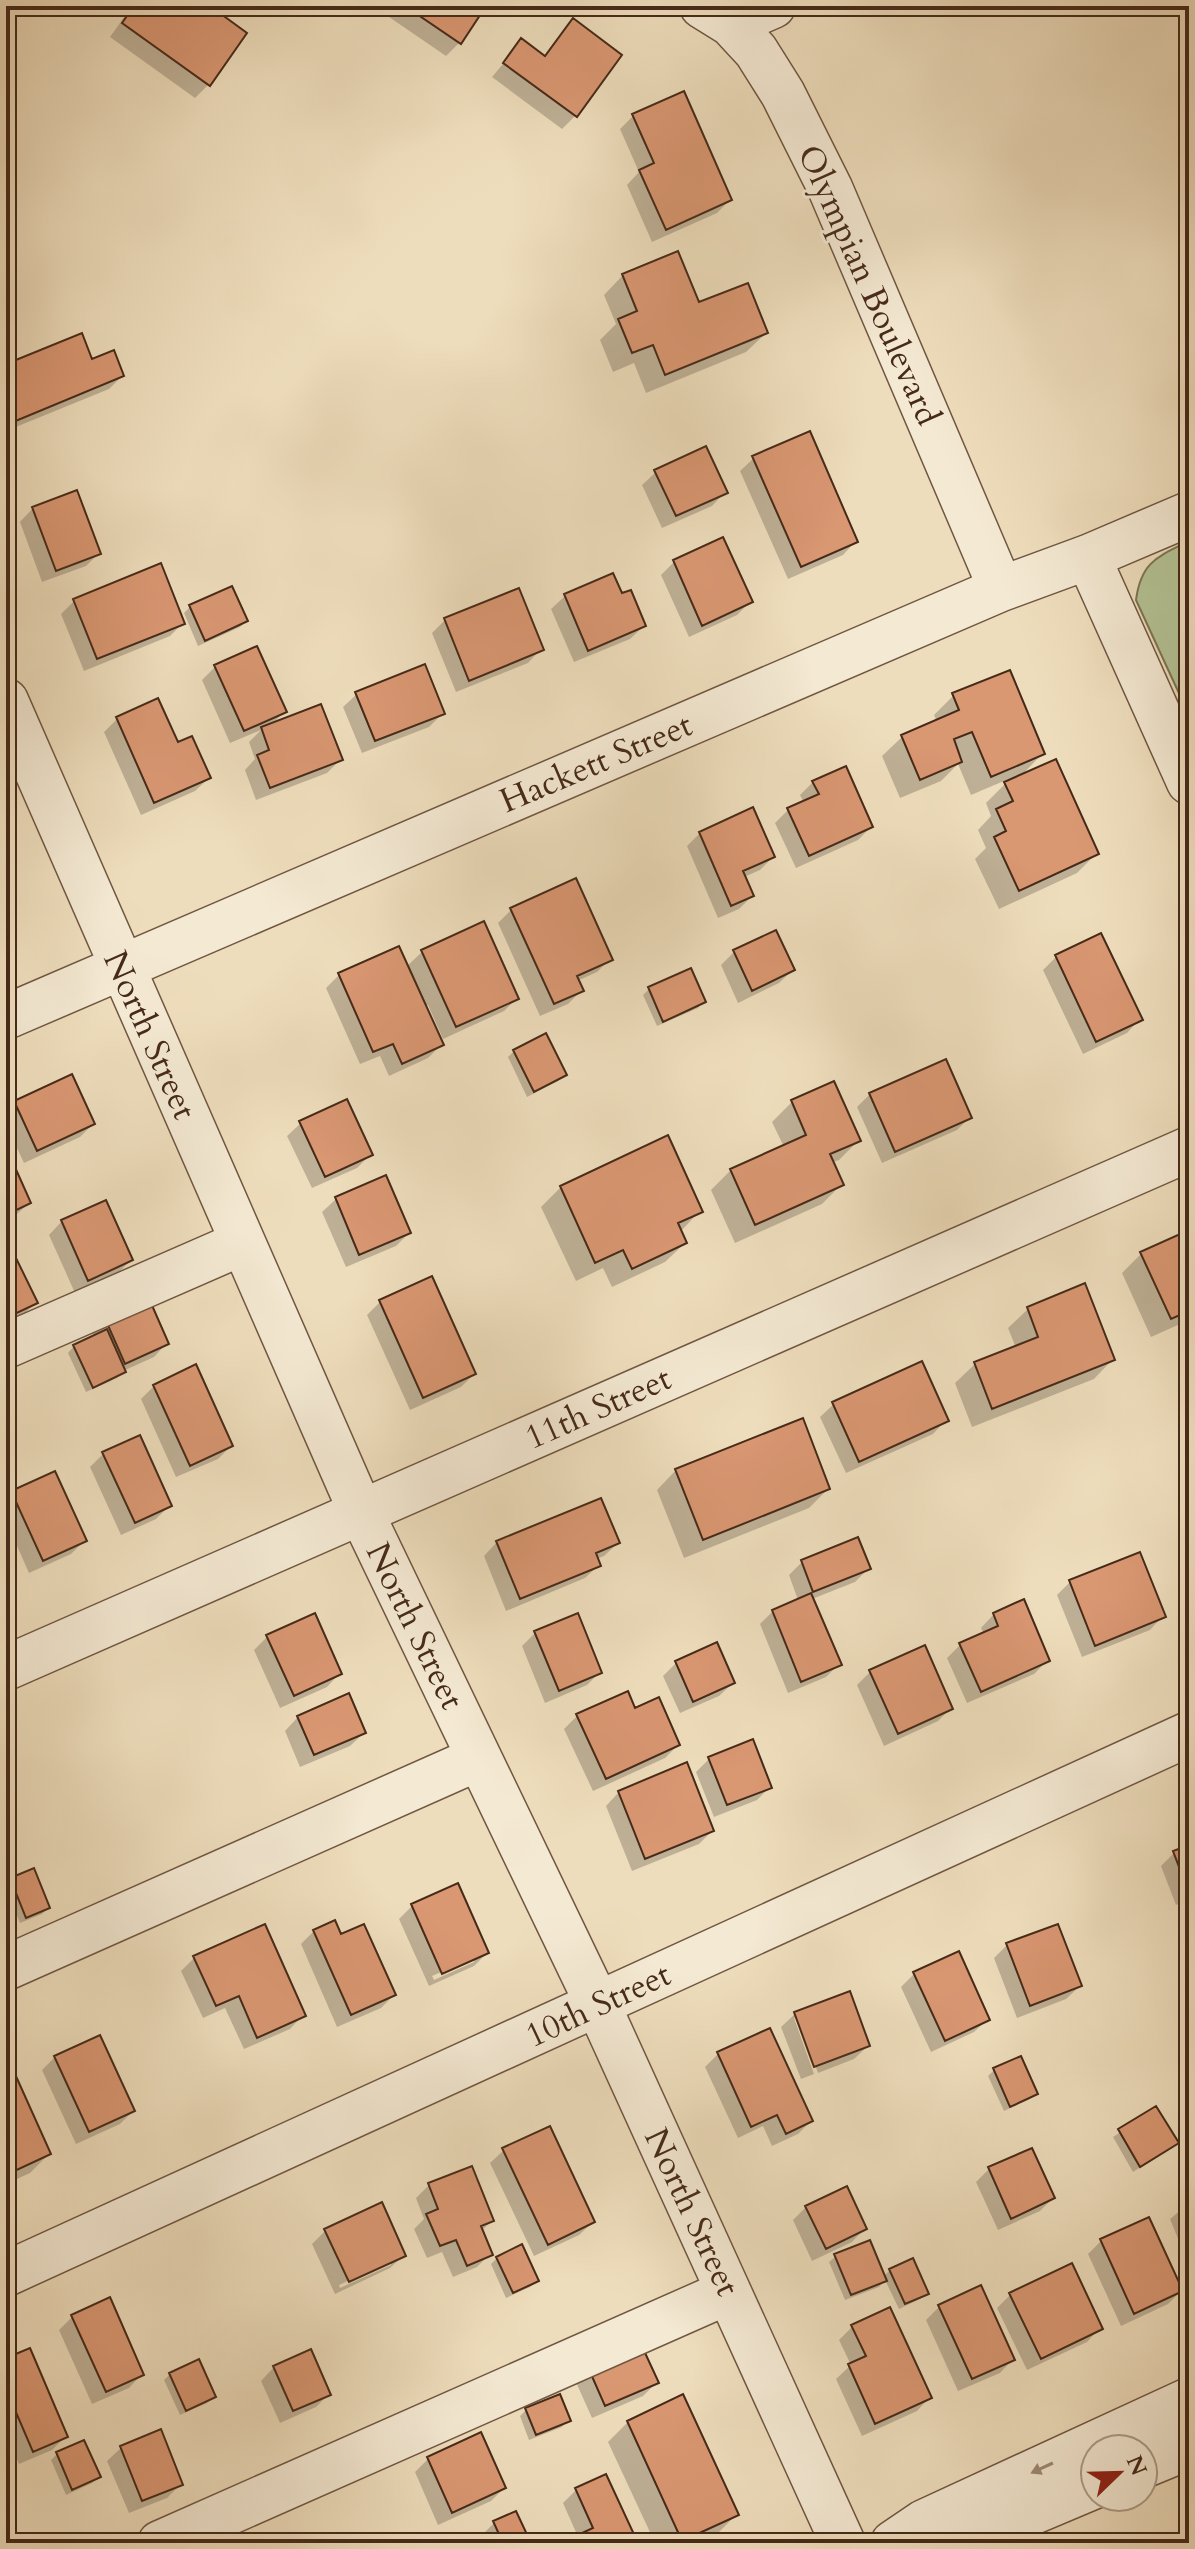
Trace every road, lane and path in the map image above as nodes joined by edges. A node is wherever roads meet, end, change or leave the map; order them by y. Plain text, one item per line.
1 (773, 6) edge
2 (716, 15) edge
3 (1189, 514) edge
4 (1088, 557) junction
5 (1001, 589) junction
6 (6, 701) edge
7 (1189, 782) edge
8 (121, 968) junction
9 (6, 1017) edge
10 (1189, 1149) edge
11 (242, 1243) junction
12 (6, 1346) edge
13 (361, 1512) junction
14 (6, 1668) edge
15 (1189, 1734) edge
16 (479, 1758) junction
17 (6, 1968) edge
18 (598, 2005) junction
19 (6, 2274) edge
20 (728, 2292) junction
21 (1189, 2400) edge
22 (1189, 2447) edge
23 (1159, 2459) edge
24 (1079, 2493) edge
25 (160, 2543) edge
26 (843, 2543) edge
27 (893, 2543) edge
28 (960, 2543) edge

1 - 2 street
2 - 5 street, Olympian Boulevard
3 - 4 street, Hackett Street
4 - 5 street, Hackett Street
4 - 7 street
5 - 8 street, Hackett Street
6 - 8 street, North Street
8 - 9 street, Hackett Street
8 - 11 street, North Street
10 - 13 street, 11th Street
11 - 12 street
11 - 13 street, North Street
13 - 14 street, 11th Street
13 - 16 street, North Street
15 - 18 street, 10th Street
16 - 17 street
16 - 18 street, North Street
18 - 19 street, 10th Street
18 - 20 street, North Street
20 - 25 street
20 - 26 street, North Street
21 -> 27 street
22 - 23 street
24 - 28 street

